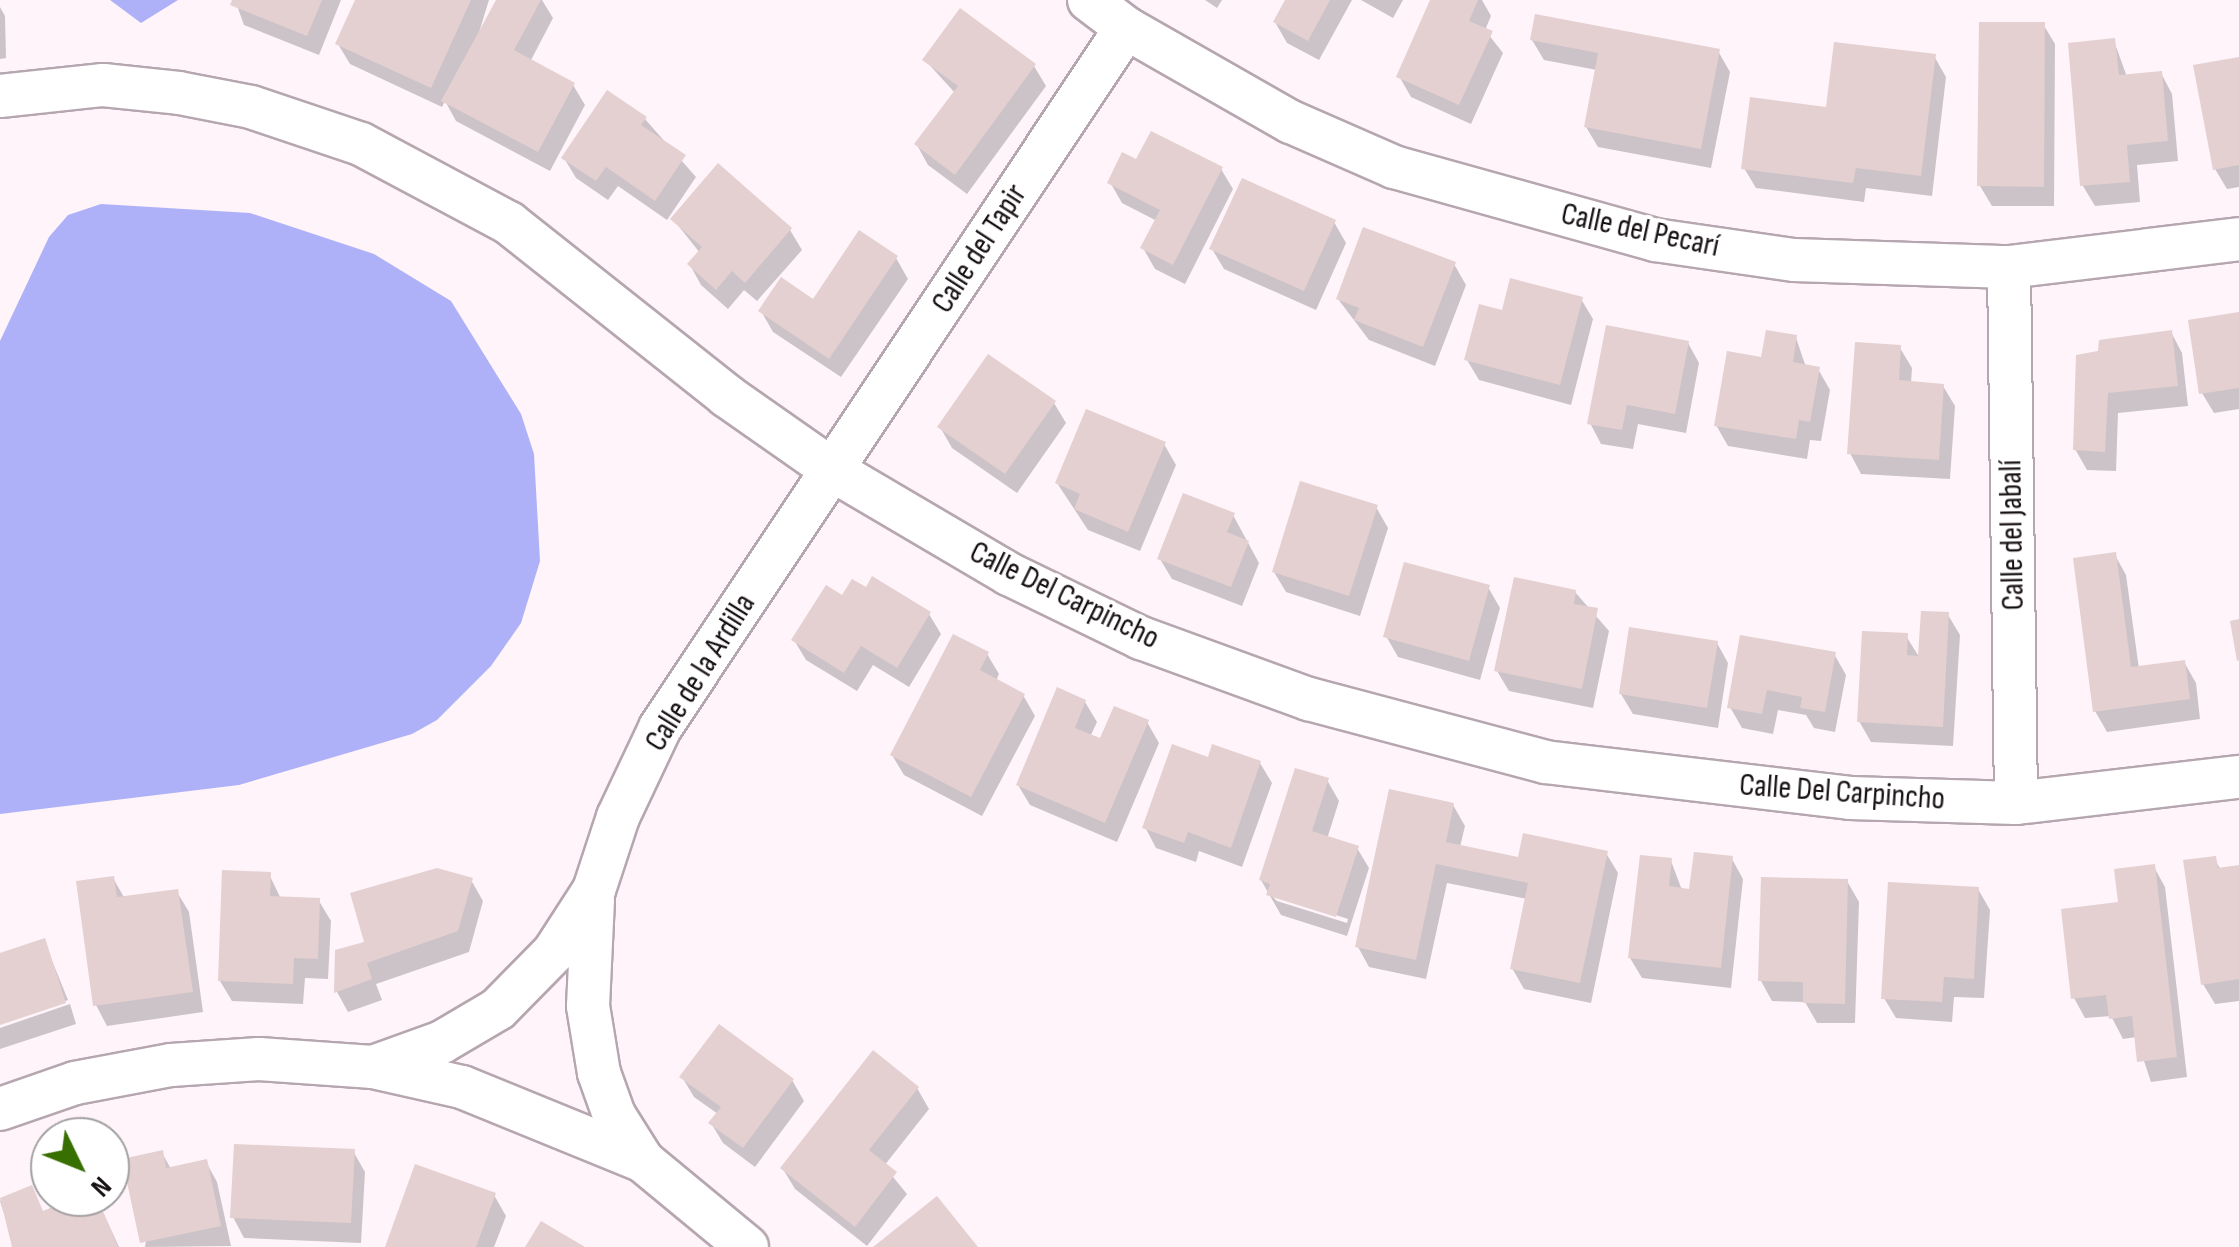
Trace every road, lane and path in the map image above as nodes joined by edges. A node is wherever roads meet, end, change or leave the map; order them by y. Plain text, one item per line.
1 (1089, 0) edge
2 (1126, 28) junction
3 (0, 96) edge
4 (2239, 239) edge
5 (2009, 267) junction
6 (834, 471) junction
7 (2239, 777) edge
8 (2016, 804) junction
9 (594, 890) junction
10 (373, 1067) junction
11 (0, 1110) edge
12 (643, 1161) junction
13 (747, 1247) edge

1 - 2 street, Calle del Pecarí
2 - 5 street, Calle del Pecarí
2 - 6 street, Calle del Tapir
3 - 6 street, Calle Del Carpincho
4 - 5 street, Calle del Pecarí
5 - 8 street, Calle del Jabalí
6 - 8 street, Calle Del Carpincho
6 - 9 street, Calle de la Ardilla
7 - 8 street, Calle Del Carpincho
9 - 10 street, Calle de la Ardilla
9 - 12 street, Calle de la Ardilla
10 - 11 street, Calle de la Ardilla
10 - 12 street, Calle de la Ardilla
12 - 13 street, Calle de la Ardilla

